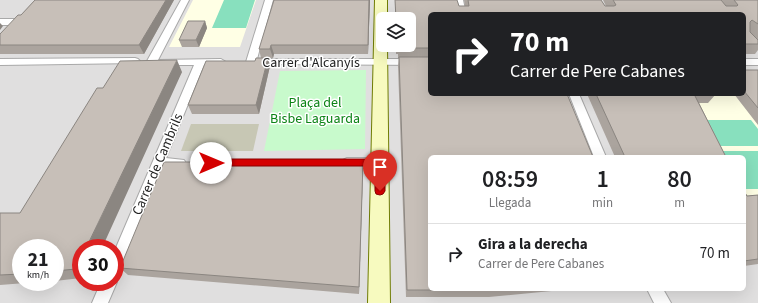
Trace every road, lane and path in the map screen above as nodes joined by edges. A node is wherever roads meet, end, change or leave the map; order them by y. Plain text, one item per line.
1 (185, 0) edge
2 (269, 0) edge
3 (381, 0) edge
4 (459, 0) edge
5 (28, 11) edge
6 (462, 12) edge
7 (0, 22) edge
8 (18, 22) junction
9 (6, 34) edge
10 (152, 61) junction
11 (0, 62) edge
12 (200, 62) junction
13 (229, 62) edge
14 (428, 62) edge
15 (746, 62) edge
16 (758, 62) edge
17 (381, 63) junction
18 (575, 96) edge
19 (599, 155) edge
20 (158, 163) junction
21 (189, 163) edge
22 (336, 163) edge
23 (380, 163) junction
24 (124, 244) edge
25 (105, 291) edge
26 (656, 291) edge
27 (100, 303) edge
28 (379, 303) edge
29 (663, 303) edge

1 - 10 street
2 - 17 street, Carrer d'Alcanyís
3 - 17 street
4 - 6 street
5 - 8 street
7 - 8 street
8 - 9 street
10 - 11 street
10 - 12 street
12 - 13 street
12 - 20 street, Carrer de Cambrils
14 - 17 street, Carrer d'Alcanyís
15 - 16 street
17 - 23 street
18 - 19 street
20 - 21 street
20 - 24 street, Carrer de Cambrils
22 - 23 street
23 - 28 street
25 - 27 street
26 - 29 street

